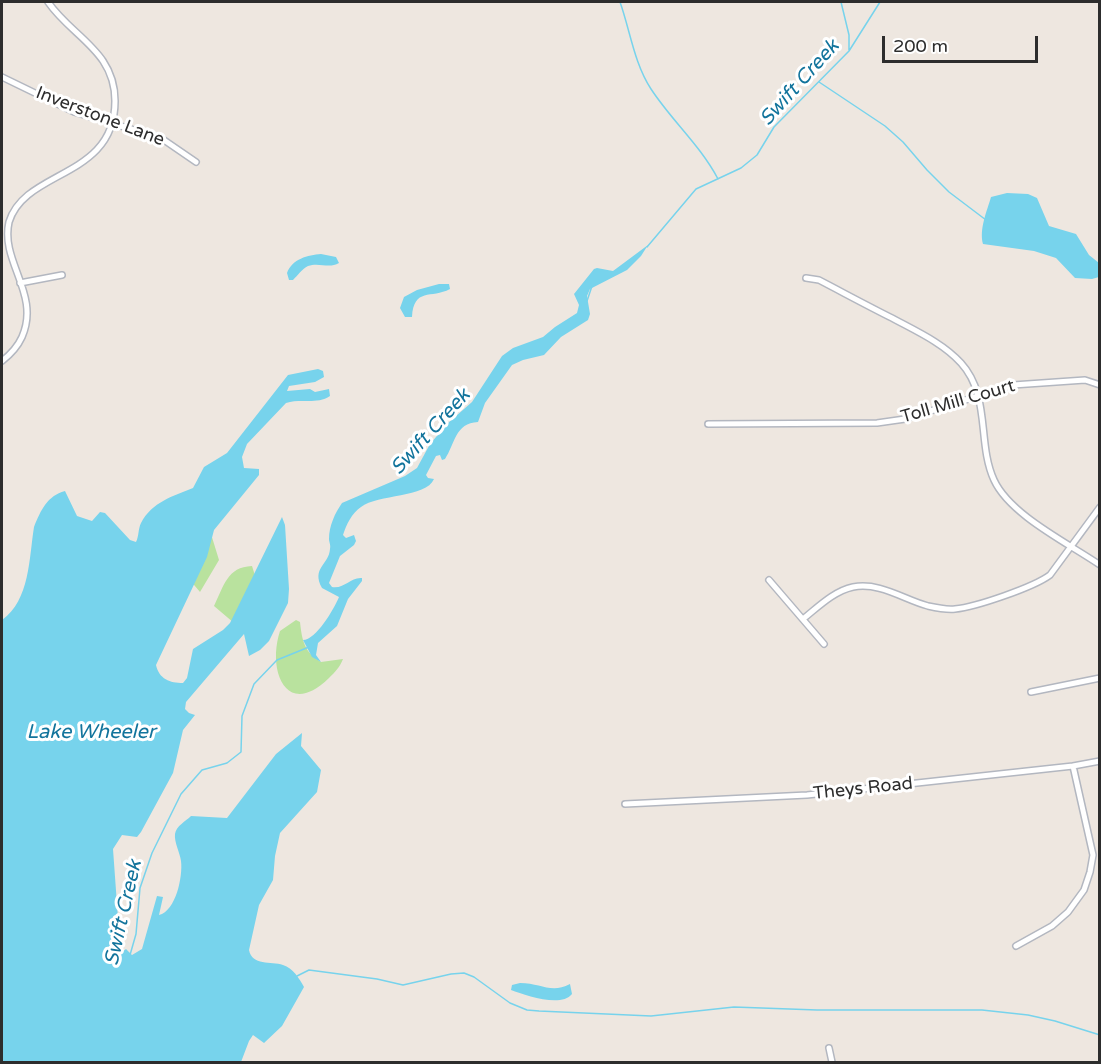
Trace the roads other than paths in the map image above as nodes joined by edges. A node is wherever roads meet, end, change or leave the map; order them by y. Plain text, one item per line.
1 (48, 2) edge
2 (2, 77) edge
3 (112, 123) junction
4 (196, 162) dead end
5 (62, 275) dead end
6 (806, 278) dead end
7 (20, 284) junction
8 (2, 361) edge
9 (1100, 385) edge
10 (978, 395) junction
11 (708, 424) dead end
12 (1100, 507) edge
13 (1070, 545) junction
14 (1100, 565) edge
15 (769, 580) dead end
16 (803, 619) junction
17 (824, 644) dead end
18 (1100, 678) edge
19 (1031, 692) dead end
20 (1100, 761) edge
21 (1073, 766) junction
22 (625, 804) dead end
23 (1016, 946) dead end
24 (829, 1048) dead end
25 (832, 1062) edge

1 - 3 street
2 - 3 street, Inverstone Lane
3 - 4 street, Inverstone Lane
3 - 7 street
5 - 7 street
6 - 10 street
7 - 8 street
9 - 10 street, Toll Mill Court
10 - 11 street, Toll Mill Court
10 - 13 street
12 - 13 street
13 - 14 street
13 - 16 street
15 - 16 street
16 - 17 street
18 - 19 street
20 - 21 street, Theys Road
21 - 22 street, Theys Road
21 - 23 street
24 - 25 street

